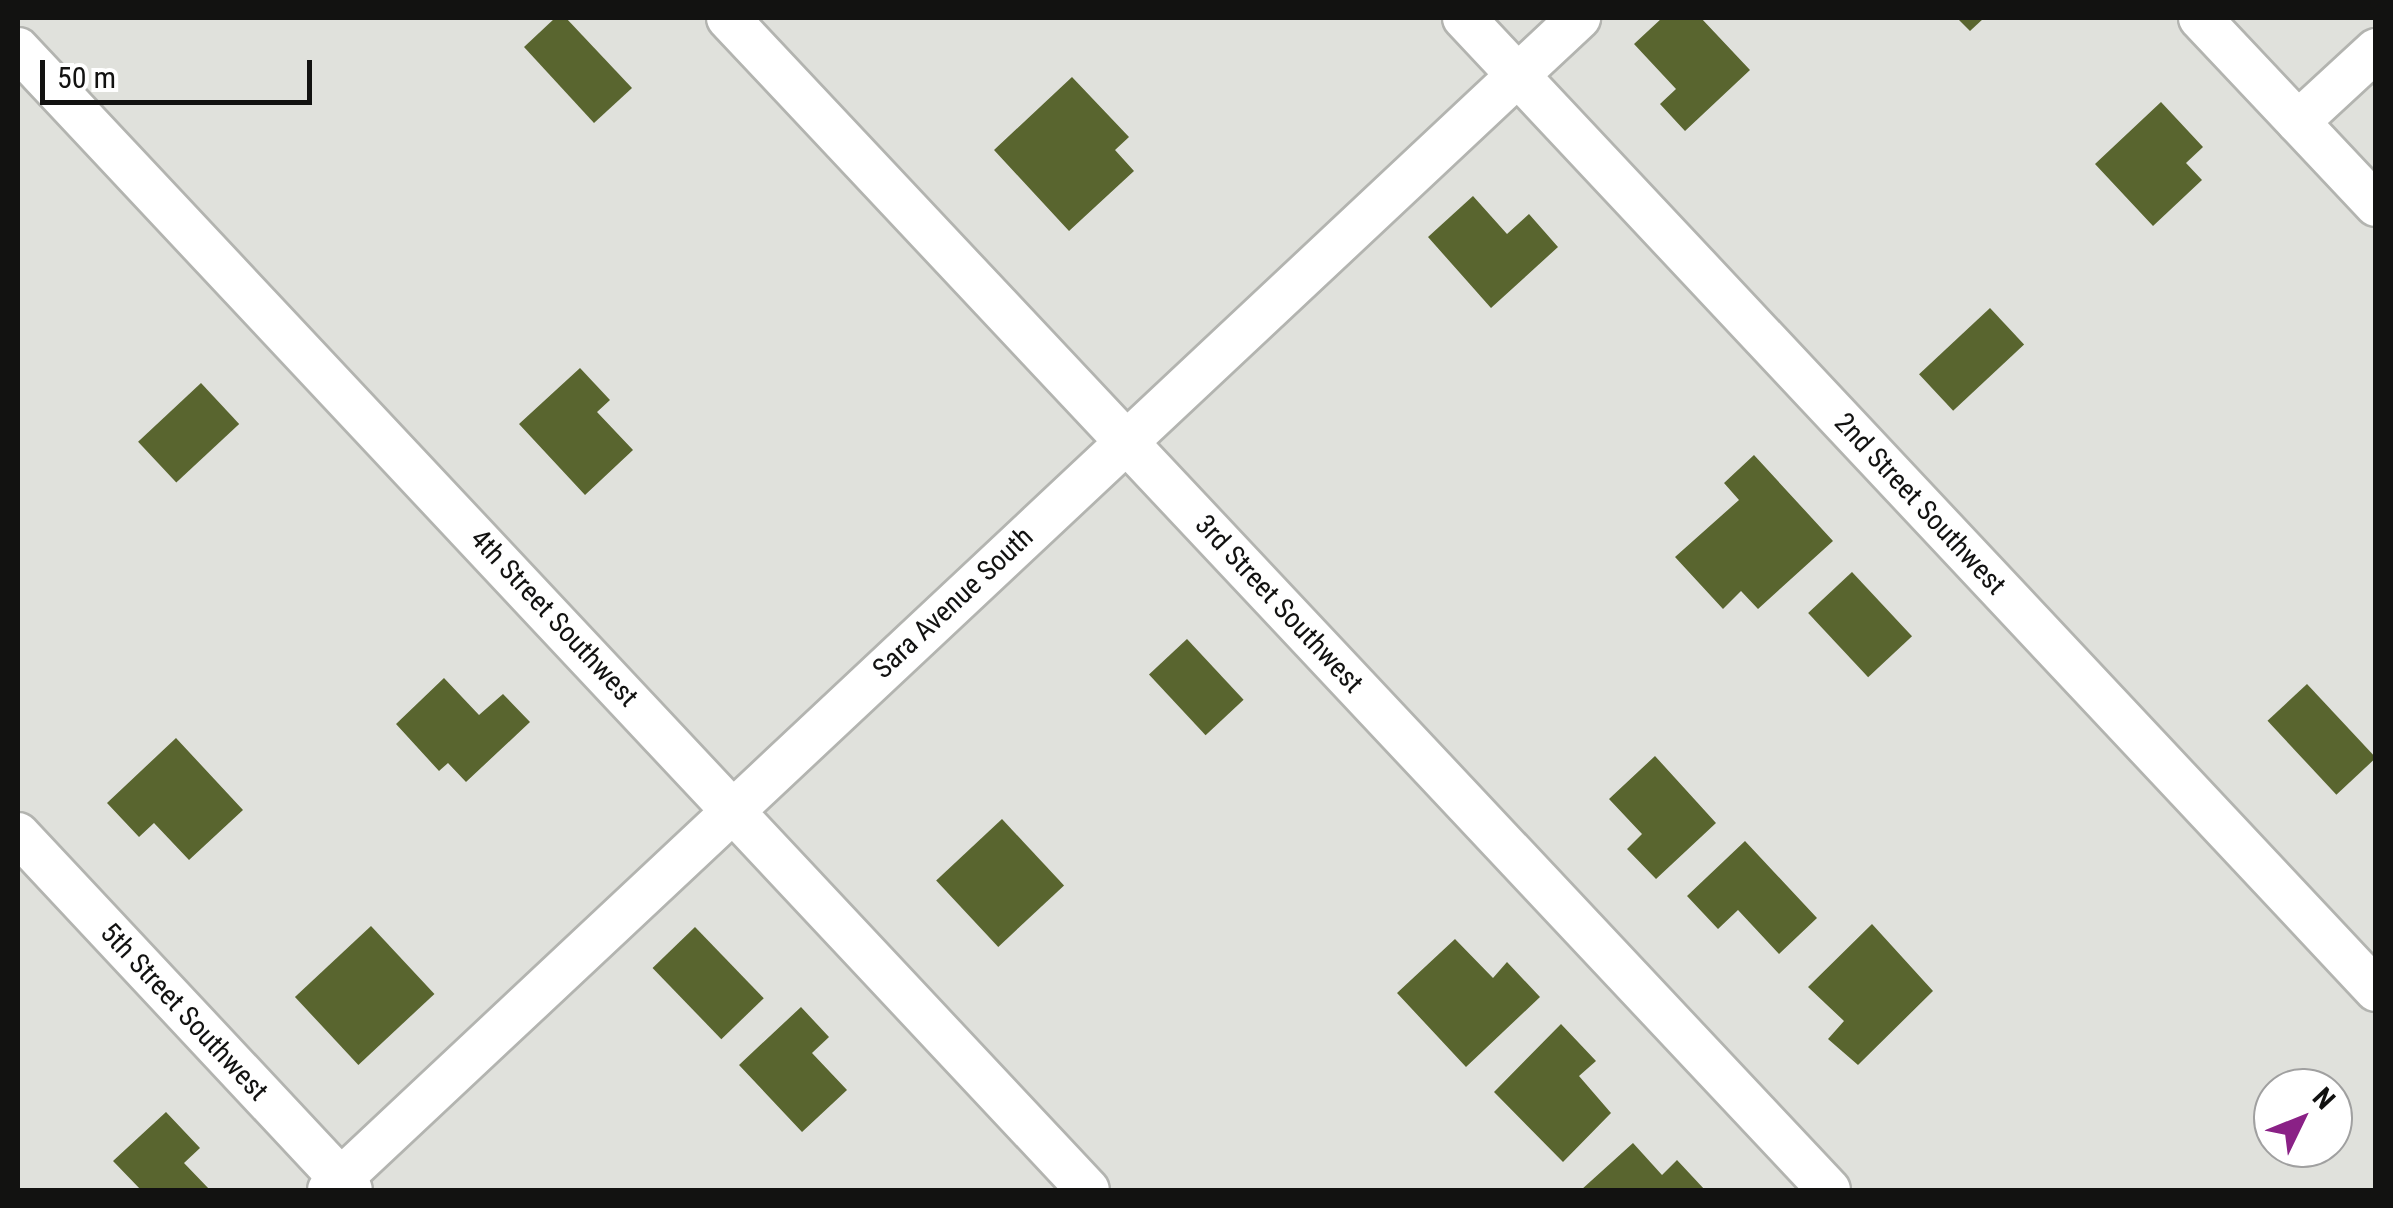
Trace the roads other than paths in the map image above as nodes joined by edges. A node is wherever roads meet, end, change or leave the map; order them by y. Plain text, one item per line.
1 (728, 18) edge
2 (1464, 18) edge
3 (1579, 18) edge
4 (2200, 18) edge
5 (18, 48) edge
6 (2376, 50) edge
7 (1517, 74) junction
8 (2298, 122) junction
9 (2376, 204) edge
10 (1127, 442) junction
11 (734, 810) junction
12 (18, 834) edge
13 (2376, 990) edge
14 (340, 1187) edge
15 (1088, 1190) edge
16 (1829, 1190) edge

1 - 10 street, 3rd Street Southwest
2 - 7 street, 2nd Street Southwest
3 - 7 street, Sara Avenue South
4 - 8 street
5 - 11 street, 4th Street Southwest
6 - 8 street
7 - 10 street, Sara Avenue South
7 - 13 street, 2nd Street Southwest
8 - 9 street
10 - 11 street, Sara Avenue South
10 - 16 street, 3rd Street Southwest
11 - 14 street, Sara Avenue South
11 - 15 street, 4th Street Southwest
12 - 14 street, 5th Street Southwest

